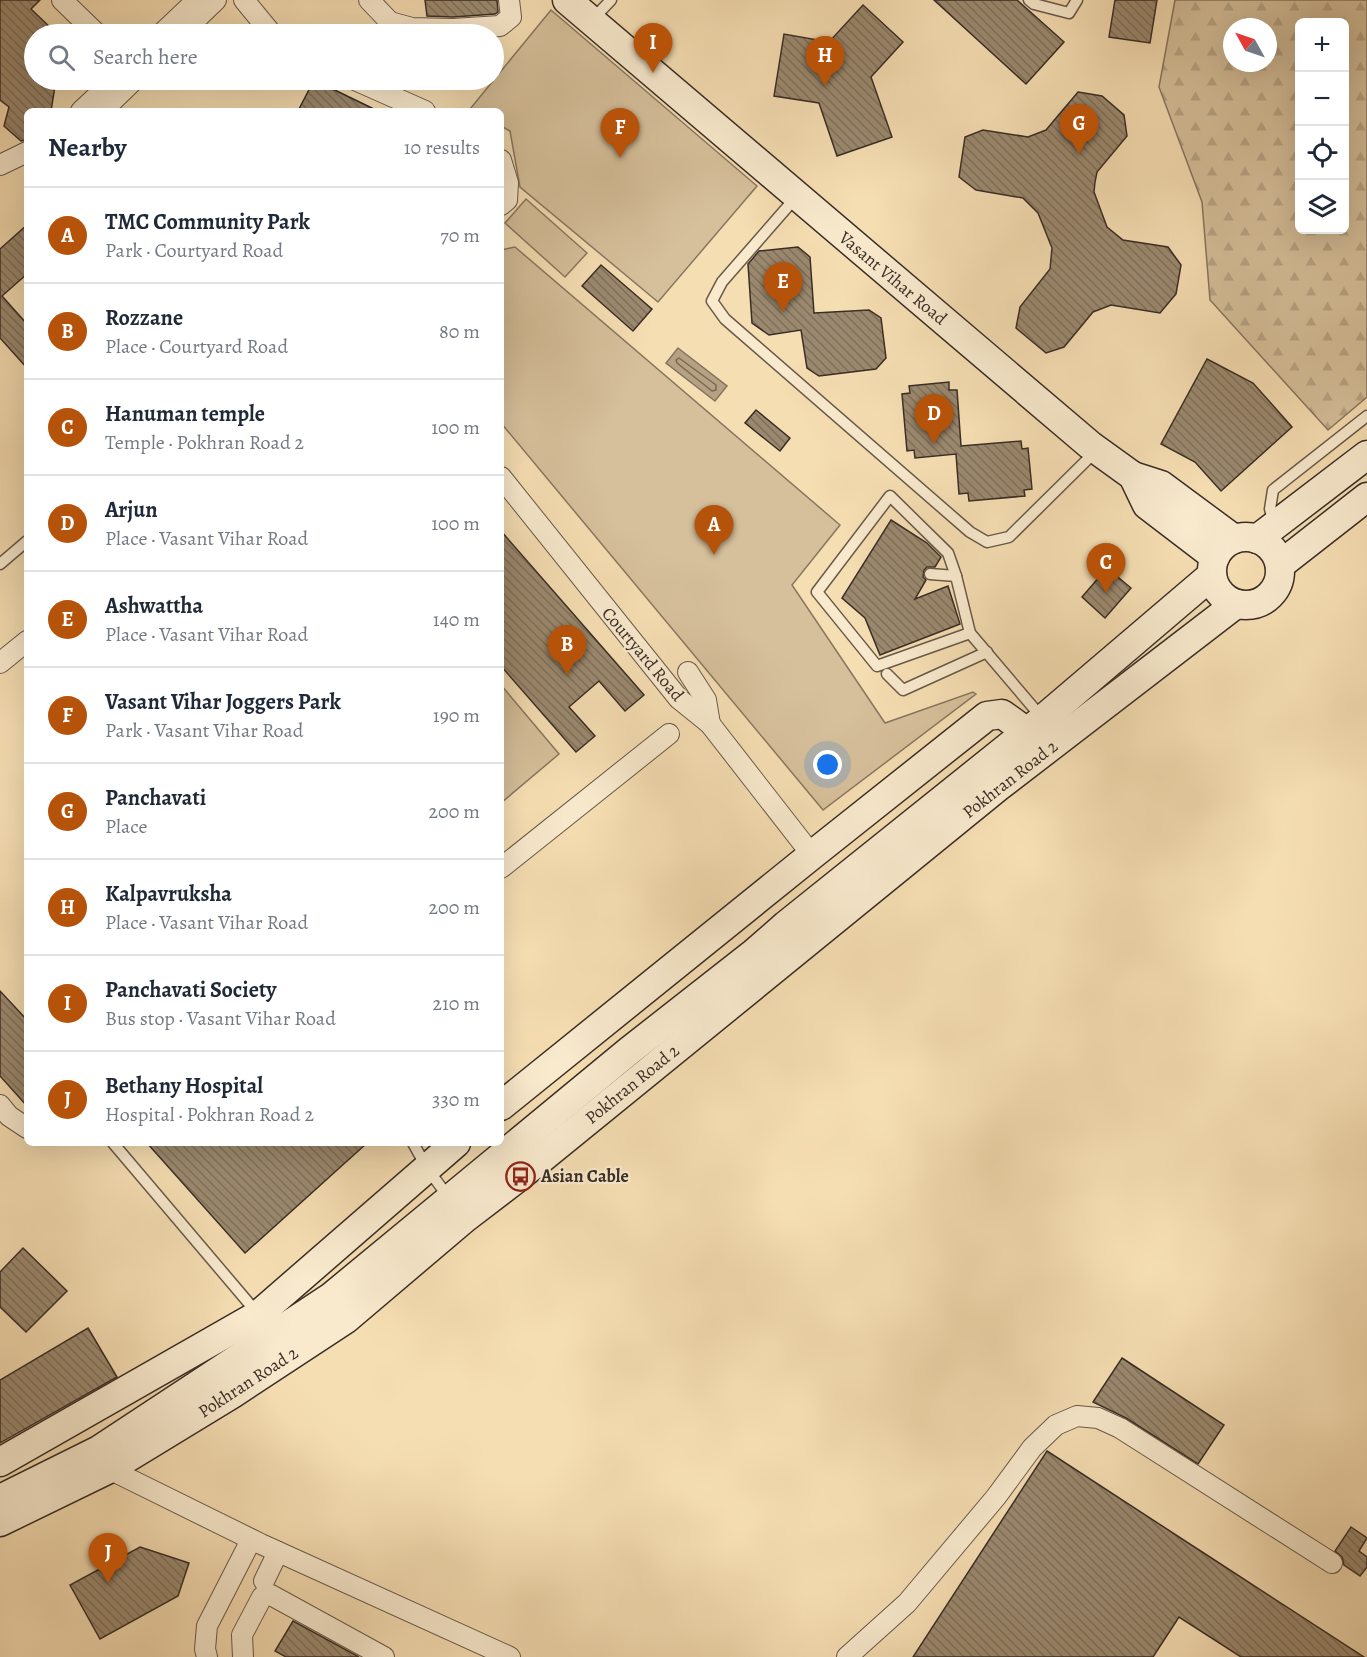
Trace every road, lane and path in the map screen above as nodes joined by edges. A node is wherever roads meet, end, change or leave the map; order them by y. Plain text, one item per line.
1 (62, 0) edge
2 (197, 0) edge
3 (216, 0) edge
4 (244, 0) edge
5 (369, 0) edge
6 (509, 0) edge
7 (567, 0) edge
8 (611, 0) edge
9 (1029, 0) edge
10 (1077, 0) edge
11 (592, 20) junction
12 (87, 24) edge
13 (172, 24) edge
14 (191, 24) edge
15 (264, 24) edge
16 (397, 24) edge
17 (502, 24) edge
18 (103, 90) edge
19 (124, 90) edge
20 (378, 90) edge
21 (84, 108) edge
22 (105, 108) edge
23 (418, 108) edge
24 (24, 153) edge
25 (0, 165) edge
26 (24, 166) edge
27 (504, 166) edge
28 (0, 178) edge
29 (797, 196) junction
30 (504, 202) edge
31 (1367, 416) edge
32 (1096, 450) junction
33 (1367, 456) edge
34 (504, 481) edge
35 (1367, 497) edge
36 (24, 544) edge
37 (1238, 547) junction
38 (0, 564) edge
39 (1280, 565) junction
40 (930, 574) dead end
41 (956, 576) junction
42 (1236, 604) junction
43 (970, 633) junction
44 (24, 643) edge
45 (987, 652) junction
46 (0, 663) edge
47 (688, 672) dead end
48 (887, 674) dead end
49 (710, 724) junction
50 (1035, 725) junction
51 (669, 734) dead end
52 (812, 855) junction
53 (504, 866) edge
54 (504, 1097) edge
55 (0, 1105) edge
56 (24, 1126) edge
57 (116, 1146) edge
58 (415, 1146) edge
59 (453, 1146) edge
60 (427, 1168) junction
61 (457, 1208) junction
62 (258, 1315) junction
63 (104, 1459) junction
64 (0, 1462) edge
65 (0, 1499) edge
66 (0, 1522) edge
67 (264, 1545) junction
68 (1332, 1563) dead end
69 (264, 1581) dead end
70 (207, 1657) edge
71 (216, 1657) edge
72 (243, 1657) edge
73 (384, 1657) edge
74 (510, 1657) edge
75 (847, 1657) edge

1 - 12 street
2 - 13 street
3 - 14 street
4 - 15 street
5 - 16 street
6 - 17 street
7 - 11 main road, Vasant Vihar Road
8 - 11 lane
9 - 10 lane
11 - 29 main road, Vasant Vihar Road
18 - 21 street
19 - 22 street
20 - 23 street
24 - 25 street
26 - 28 street
27 - 30 street
29 - 32 main road, Vasant Vihar Road
29 - 32 lane
31 - 37 lane
32 - 37 main road, Vasant Vihar Road
33 - 37 main road, Pokhran Road 2
34 - 49 street, Courtyard Road
35 - 39 main road
36 - 38 lane
37 - 39 main road
37 - 42 main road
37 - 50 main road, Pokhran Road 2
39 - 42 main road
40 - 41 lane
41 - 43 lane
41 - 43 lane
42 - 61 main road, Pokhran Road 2
43 - 45 lane
44 - 46 street
45 - 48 lane
45 - 50 lane
47 - 49 street
49 - 52 street, Courtyard Road
50 - 52 main road
50 - 61 main road, Pokhran Road 2
51 - 53 street
52 - 54 main road
55 - 56 street
57 - 62 lane
58 - 60 lane
59 - 60 main road
60 - 61 lane
60 - 62 main road
61 - 63 main road, Pokhran Road 2
62 - 64 main road
63 - 65 main road, Pokhran Road 2
63 - 66 main road, Pokhran Road 2
63 - 67 street
67 - 69 street
67 - 70 street
67 - 71 street
67 - 74 street
68 - 75 street
72 - 73 street

